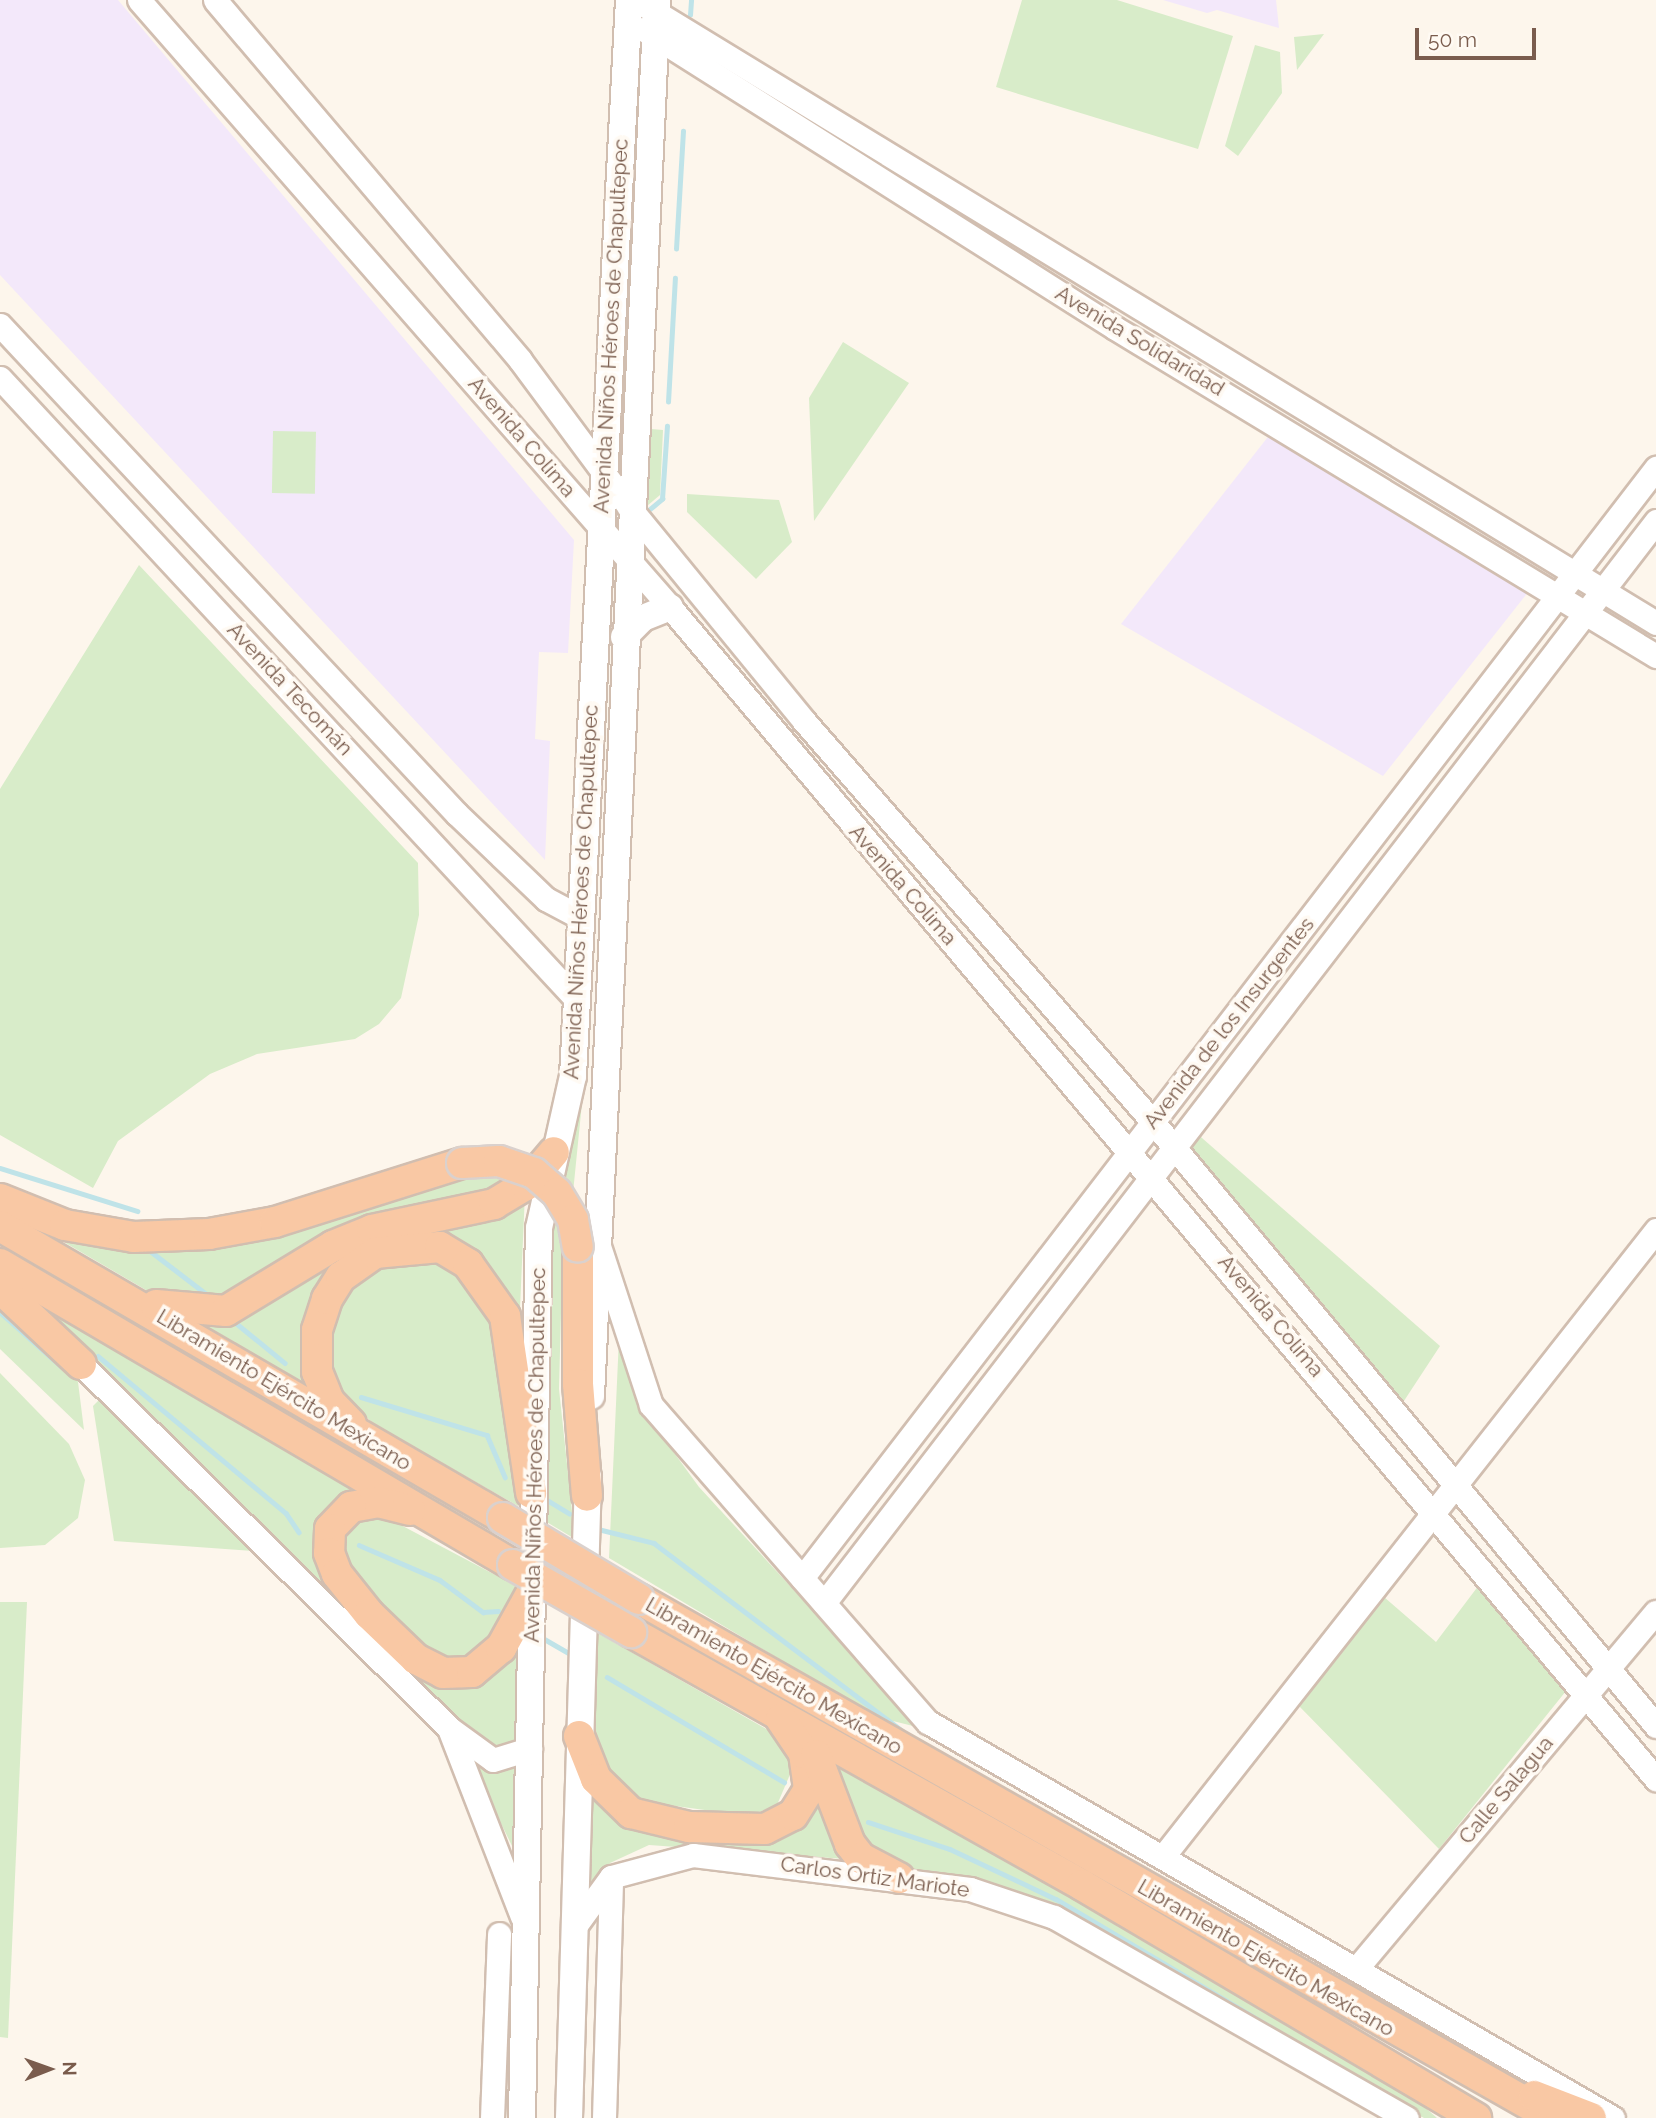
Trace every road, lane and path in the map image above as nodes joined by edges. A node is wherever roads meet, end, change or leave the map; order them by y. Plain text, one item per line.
1 (139, 0) edge
2 (215, 0) edge
3 (644, 11) edge
4 (0, 326) edge
5 (0, 378) edge
6 (1656, 467) edge
7 (604, 474) junction
8 (629, 507) junction
9 (1656, 520) edge
10 (600, 526) junction
11 (627, 557) junction
12 (1574, 574) junction
13 (1603, 590) junction
14 (1558, 595) junction
15 (670, 607) junction
16 (1586, 611) junction
17 (1656, 623) edge
18 (624, 637) junction
19 (1656, 656) edge
20 (581, 918) junction
21 (578, 1001) junction
22 (1153, 1122) junction
23 (1132, 1149) junction
24 (1174, 1149) junction
25 (554, 1152) junction
26 (1154, 1175) junction
27 (0, 1199) edge
28 (0, 1226) edge
29 (1656, 1230) edge
30 (588, 1244) junction
31 (0, 1264) edge
32 (0, 1288) edge
33 (136, 1301) junction
34 (81, 1364) joint
35 (374, 1446) junction
36 (1456, 1486) junction
37 (871, 1490) junction
38 (531, 1493) junction
39 (587, 1496) joint
40 (1436, 1514) junction
41 (893, 1515) junction
42 (435, 1517) junction
43 (802, 1577) junction
44 (533, 1592) junction
45 (824, 1603) junction
46 (1656, 1612) edge
47 (1608, 1670) junction
48 (1586, 1695) junction
49 (776, 1713) junction
50 (1656, 1726) edge
51 (449, 1728) junction
52 (805, 1729) junction
53 (579, 1736) junction
54 (530, 1749) junction
55 (1656, 1779) edge
56 (1165, 1854) junction
57 (611, 1877) junction
58 (899, 1878) junction
59 (576, 1925) junction
60 (499, 1934) dead end
61 (528, 1936) junction
62 (1356, 1969) junction
63 (1384, 2060) junction
64 (1459, 2068) junction
65 (492, 2118) edge
66 (522, 2118) edge
67 (569, 2118) edge
68 (604, 2118) edge
69 (1406, 2118) edge
70 (1450, 2118) edge
71 (1476, 2118) edge
72 (1553, 2118) edge
73 (1591, 2118) edge
74 (1613, 2118) edge

1 - 10 street, Avenida Colima
2 - 7 street, Avenida Colima
3 - 7 main road, Avenida Niños Héroes de Chapultepec
3 - 8 main road, Avenida Niños Héroes de Chapultepec
3 - 12 street, Avenida Solidaridad
3 - 14 street, Avenida Solidaridad
4 - 20 street, Avenida Tecomán
5 - 21 street, Avenida Tecomán
6 - 12 street, Avenida de los Insurgentes
7 - 8 street, Avenida Colima
7 - 10 main road, Avenida Niños Héroes de Chapultepec
8 - 11 main road, Avenida Niños Héroes de Chapultepec
8 - 22 street, Avenida Colima
9 - 13 street, Avenida de los Insurgentes
10 - 11 street, Avenida Colima
10 - 20 main road, Avenida Niños Héroes de Chapultepec
11 - 15 street, Avenida Colima
11 - 18 main road, Avenida Niños Héroes de Chapultepec
12 - 13 street, Avenida Solidaridad
12 - 14 street, Avenida de los Insurgentes
13 - 16 street, Avenida de los Insurgentes
13 - 17 street, Avenida Solidaridad
14 - 16 street, Avenida Solidaridad
14 - 22 street, Avenida de los Insurgentes
15 - 18 main road
15 - 23 street, Avenida Colima
16 - 19 street, Avenida Solidaridad
16 - 24 street, Avenida de los Insurgentes
18 - 30 main road, Avenida Niños Héroes de Chapultepec
20 - 21 main road, Avenida Niños Héroes de Chapultepec
21 - 25 main road, Avenida Niños Héroes de Chapultepec
22 - 23 street, Avenida de los Insurgentes
22 - 24 street, Avenida Colima
23 - 26 street, Avenida Colima
23 - 37 street, Avenida de los Insurgentes
24 - 26 street, Avenida de los Insurgentes
24 - 36 street, Avenida Colima
25 - 33 highway
25 - 38 main road, Avenida Niños Héroes de Chapultepec
26 - 40 street, Avenida Colima
26 - 41 street, Avenida de los Insurgentes
27 - 30 highway, bridge
28 - 33 highway, Libramiento Ejército Mexicano
29 - 36 street
30 - 39 highway
30 - 43 street, Libramiento Ejército Mexicano
31 - 42 highway, Libramiento Ejército Mexicano
32 - 34 highway
33 - 35 highway, Libramiento Ejército Mexicano
34 - 51 street
35 - 38 highway
35 - 64 highway, Libramiento Ejército Mexicano, bridge
36 - 40 street
36 - 47 street, Avenida Colima
37 - 41 street
37 - 43 street, Avenida de los Insurgentes
38 - 44 main road, Avenida Niños Héroes de Chapultepec
39 - 53 main road
40 - 48 street, Avenida Colima
40 - 56 street
41 - 45 street, Avenida de los Insurgentes
42 - 44 highway
42 - 49 highway, Libramiento Ejército Mexicano, bridge
43 - 45 street, Libramiento Ejército Mexicano
44 - 54 main road, Avenida Niños Héroes de Chapultepec
45 - 56 street, Libramiento Ejército Mexicano
46 - 47 street, Calle Salagua
47 - 48 street, Calle Salagua
47 - 50 street, Avenida Colima
48 - 55 street, Avenida Colima
48 - 62 street, Calle Salagua
49 - 52 highway, Libramiento Ejército Mexicano
49 - 53 highway
51 - 54 street
51 - 61 street
52 - 58 highway
52 - 63 highway, Libramiento Ejército Mexicano
53 - 59 main road
54 - 61 main road, Avenida Niños Héroes de Chapultepec
56 - 62 street, Libramiento Ejército Mexicano
57 - 58 street, Carlos Ortiz Mariote
57 - 59 street
57 - 68 street
58 - 69 street, Carlos Ortiz Mariote
59 - 67 main road
60 - 65 street
61 - 66 main road, Avenida Niños Héroes de Chapultepec
62 - 74 street, Libramiento Ejército Mexicano
63 - 70 highway
63 - 71 highway, Libramiento Ejército Mexicano
64 - 72 highway, Libramiento Ejército Mexicano
64 - 73 highway

